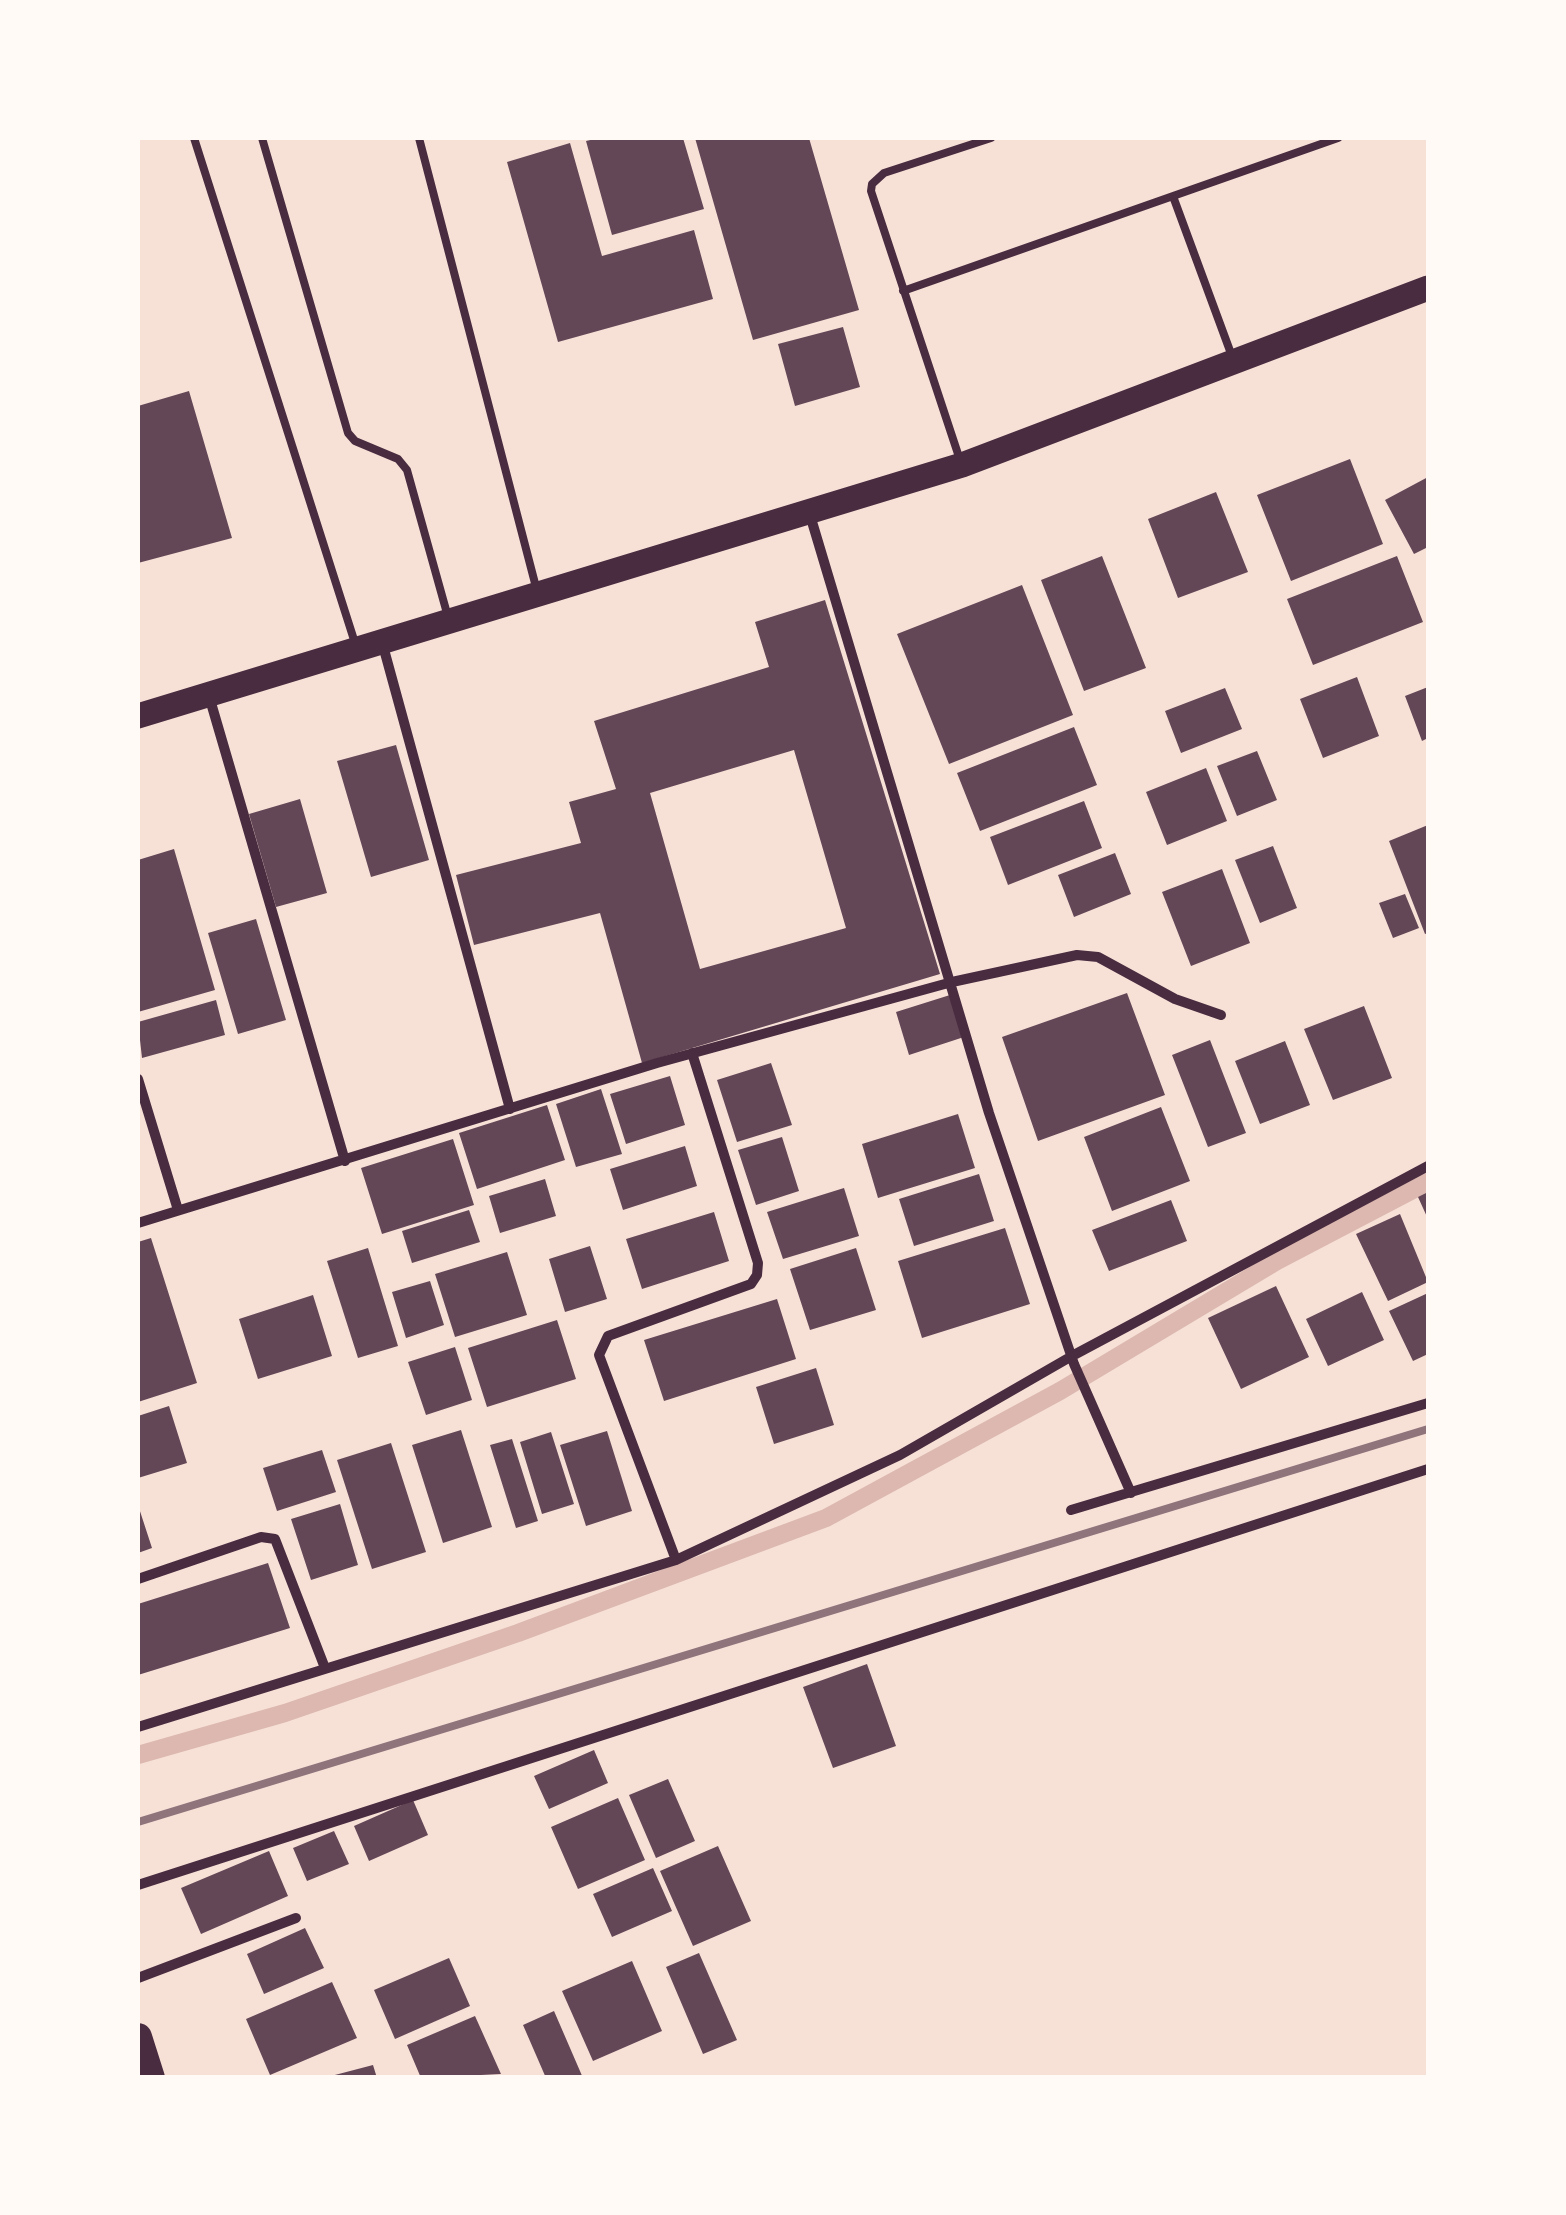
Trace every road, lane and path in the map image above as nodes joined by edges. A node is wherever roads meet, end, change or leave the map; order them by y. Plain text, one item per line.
1 (194, 138) edge
2 (262, 138) edge
3 (420, 138) edge
4 (991, 138) edge
5 (1338, 138) edge
6 (1174, 199) junction
7 (1428, 288) edge
8 (903, 291) junction
9 (1234, 362) junction
10 (962, 465) junction
11 (810, 514) junction
12 (538, 596) junction
13 (449, 621) junction
14 (382, 641) junction
15 (356, 648) junction
16 (209, 695) junction
17 (138, 716) edge
18 (952, 982) junction
19 (1221, 1015) dead end
20 (692, 1053) junction
21 (138, 1080) edge
22 (510, 1109) junction
23 (345, 1161) junction
24 (1428, 1166) edge
25 (178, 1210) junction
26 (138, 1222) edge
27 (1073, 1360) junction
28 (1428, 1403) edge
29 (1428, 1469) edge
30 (1131, 1493) junction
31 (1071, 1510) dead end
32 (676, 1560) junction
33 (138, 1579) edge
34 (326, 1668) junction
35 (138, 1727) edge
36 (138, 1884) edge
37 (296, 1918) dead end
38 (138, 1978) edge
39 (138, 2037) edge
40 (150, 2078) edge

1 - 15 lane
2 - 13 lane
3 - 12 lane
4 - 8 lane
5 - 6 lane
6 - 8 lane
6 - 9 lane
7 - 9 main road
8 - 10 lane
9 - 10 main road
10 - 11 main road
11 - 12 main road
11 - 18 street
12 - 13 main road
13 - 14 main road
14 - 15 main road
14 - 22 street
15 - 16 main road
16 - 17 main road
16 - 23 street
18 - 19 street
18 - 20 street
18 - 27 street
20 - 22 street
20 - 32 street
21 - 25 street
22 - 23 street
23 - 25 street
24 - 27 street
25 - 26 street
27 - 30 street
27 - 32 street
28 - 30 street
29 - 36 street
30 - 31 street
32 - 34 street
33 - 34 street
34 - 35 street
37 - 38 street
39 - 40 highway

